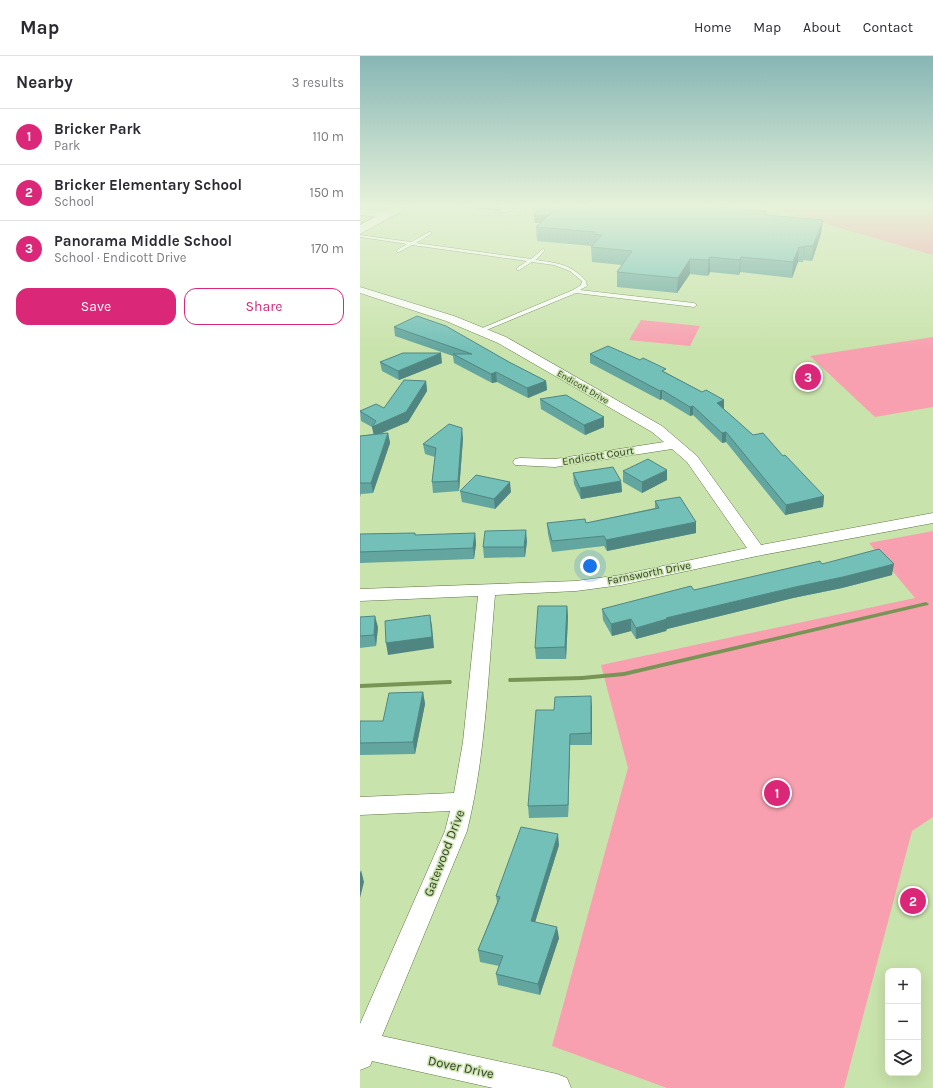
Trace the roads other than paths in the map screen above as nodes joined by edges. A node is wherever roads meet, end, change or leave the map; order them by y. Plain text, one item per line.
1 (490, 254) edge
2 (539, 254) edge
3 (531, 260) junction
4 (519, 269) dead end
5 (360, 290) edge
6 (575, 291) junction
7 (694, 305) dead end
8 (482, 330) junction
9 (675, 444) junction
10 (520, 462) dead end
11 (933, 518) edge
12 (756, 552) junction
13 (487, 590) junction
14 (360, 595) edge
15 (464, 801) junction
16 (360, 806) edge
17 (362, 1051) edge
18 (558, 1088) edge

1 - 3 lane
2 - 3 lane
3 - 4 lane
3 - 6 lane
5 - 8 street, Endicott Drive
6 - 7 lane
6 - 8 lane
8 - 9 street, Endicott Drive
9 - 10 street, Endicott Court
9 - 12 street, Endicott Drive
11 - 12 street, Farnsworth Drive
12 - 13 street, Farnsworth Drive
13 - 14 street, Farnsworth Drive
13 - 15 street, Gatewood Drive
15 - 16 street
15 - 17 street, Gatewood Drive
17 - 18 street, Dover Drive

